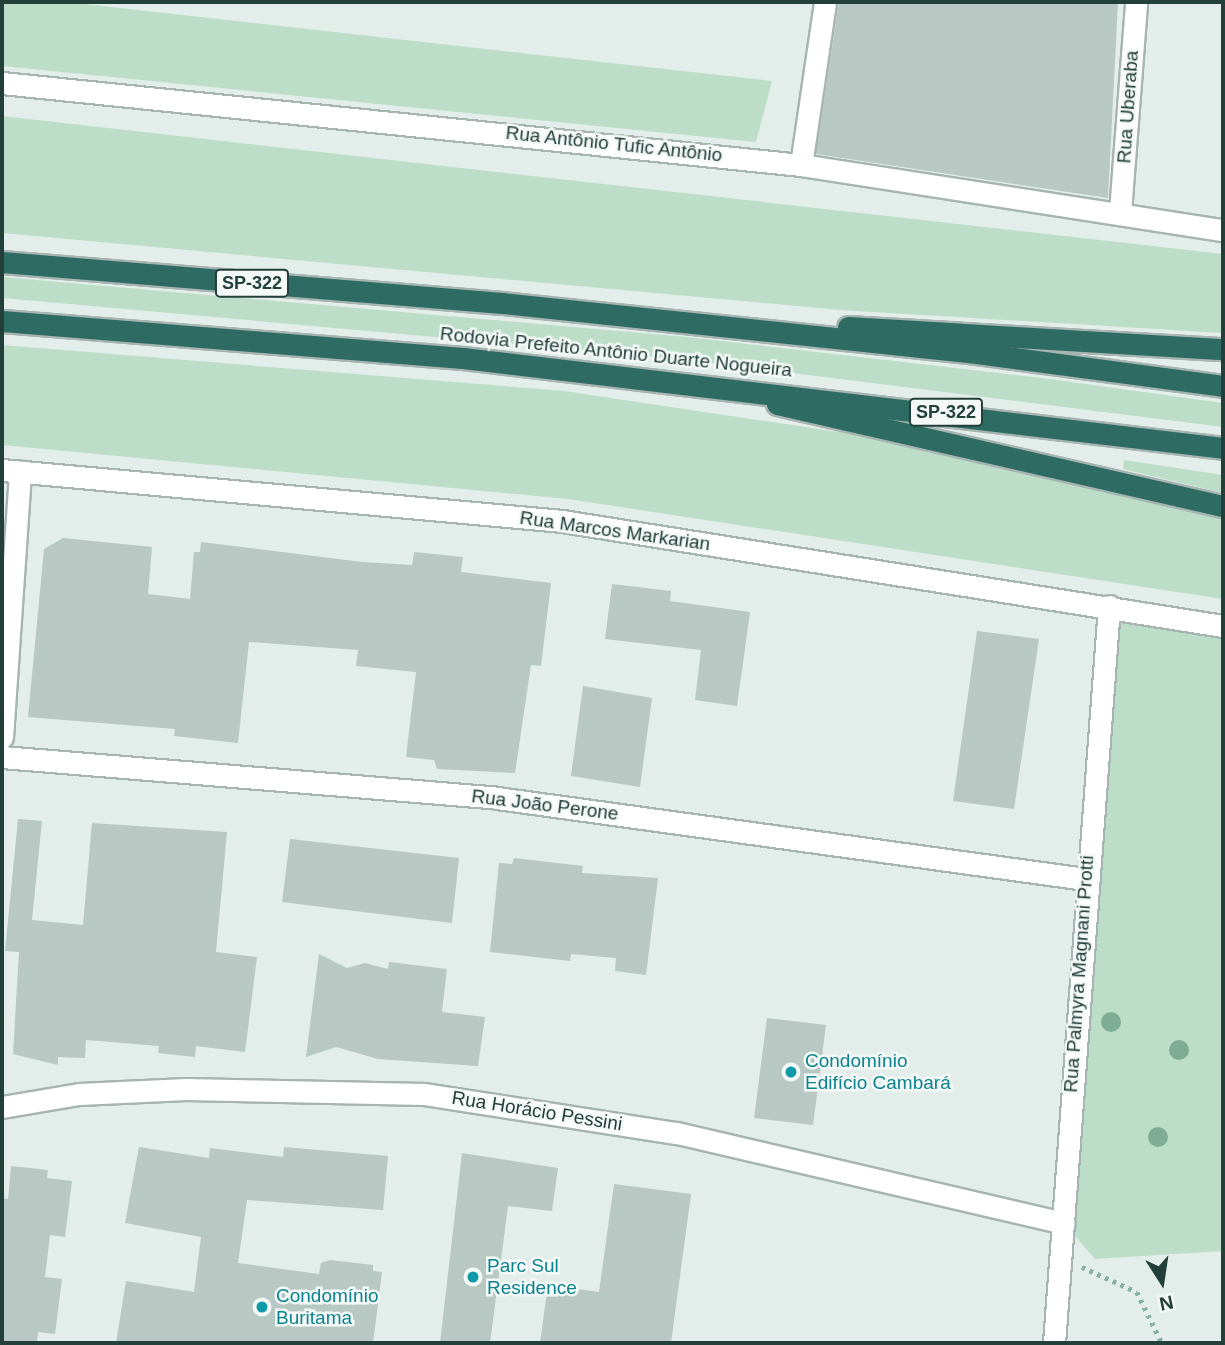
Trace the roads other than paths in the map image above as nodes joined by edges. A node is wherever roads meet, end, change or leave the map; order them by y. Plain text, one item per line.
1 (825, 2) edge
2 (1136, 2) edge
3 (2, 83) edge
4 (801, 165) junction
5 (1120, 212) junction
6 (1223, 230) edge
7 (2, 262) edge
8 (2, 321) edge
9 (683, 322) junction
10 (1223, 349) edge
11 (669, 379) junction
12 (1223, 386) edge
13 (1223, 448) edge
14 (11, 471) edge
15 (1223, 506) edge
16 (1109, 606) junction
17 (1223, 626) edge
18 (2, 737) edge
19 (2, 757) edge
20 (1085, 878) junction
21 (2, 1107) edge
22 (1064, 1223) junction
23 (1054, 1343) edge

1 - 4 street
2 - 5 street, Rua Uberaba
3 - 4 street, Rua Antônio Tufic Antônio
4 - 5 street, Rua Antônio Tufic Antônio
5 - 6 street, Rua Antônio Tufic Antônio
7 - 9 highway, Rodovia Prefeito Antônio Duarte Nogueira / SP-322
8 - 11 highway, Rodovia Prefeito Antônio Duarte Nogueira / SP-322
9 - 10 highway
9 - 12 highway, Rodovia Prefeito Antônio Duarte Nogueira / SP-322
11 - 13 highway, Rodovia Prefeito Antônio Duarte Nogueira / SP-322
11 - 15 highway
14 - 16 street, Rua Marcos Markarian
14 - 18 street
16 - 17 street, Rua Marcos Markarian
16 - 20 street, Rua Palmyra Magnani Protti
19 - 20 street, Rua João Perone
20 - 22 street, Rua Palmyra Magnani Protti
21 - 22 street, Rua Horácio Pessini
22 - 23 street, Rua Palmyra Magnani Protti

